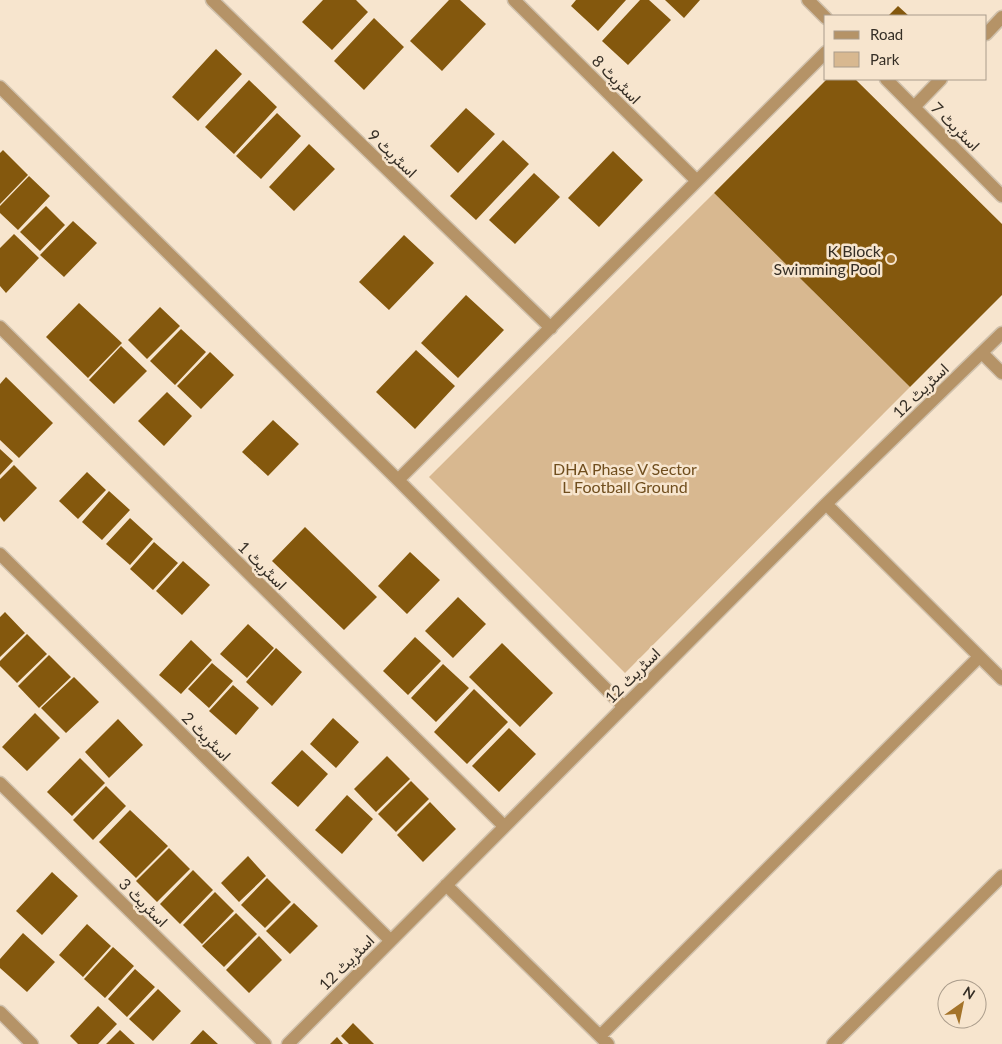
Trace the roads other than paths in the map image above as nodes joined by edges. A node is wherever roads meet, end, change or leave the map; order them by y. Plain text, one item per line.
1 (212, 0) edge
2 (514, 0) edge
3 (808, 0) edge
4 (824, 16) edge
5 (1002, 17) edge
6 (987, 33) edge
7 (824, 54) edge
8 (887, 80) edge
9 (940, 80) edge
10 (0, 88) edge
11 (914, 107) junction
12 (697, 181) junction
13 (1002, 196) edge
14 (0, 328) edge
15 (551, 328) junction
16 (1002, 333) edge
17 (982, 353) junction
18 (1002, 373) edge
19 (398, 480) junction
20 (826, 504) junction
21 (0, 554) edge
22 (979, 657) junction
23 (1002, 679) edge
24 (623, 706) junction
25 (0, 783) edge
26 (504, 826) junction
27 (1002, 876) edge
28 (446, 885) junction
29 (390, 940) junction
30 (0, 1012) edge
31 (604, 1040) edge
32 (32, 1044) edge
33 (265, 1044) edge
34 (288, 1044) edge
35 (833, 1044) edge

1 - 15 street, اسٹریٹ 9
2 - 12 street, اسٹریٹ 8
3 - 4 street
5 - 6 street
7 - 12 street
8 - 11 street, اسٹریٹ 7
9 - 11 street
10 - 19 street
11 - 13 street, اسٹریٹ 7
12 - 15 street
14 - 26 street, اسٹریٹ 1
15 - 19 street
16 - 17 street, اسٹریٹ 12
17 - 18 street
17 - 20 street, اسٹریٹ 12
19 - 24 street
20 - 22 street
20 - 24 street, اسٹریٹ 12
21 - 29 street, اسٹریٹ 2
22 - 23 street
22 - 31 street
24 - 26 street, اسٹریٹ 12
25 - 33 street, اسٹریٹ 3
26 - 28 street, اسٹریٹ 12
27 - 35 street
28 - 29 street, اسٹریٹ 12
28 - 31 street
29 - 34 street, اسٹریٹ 12
30 - 32 street

